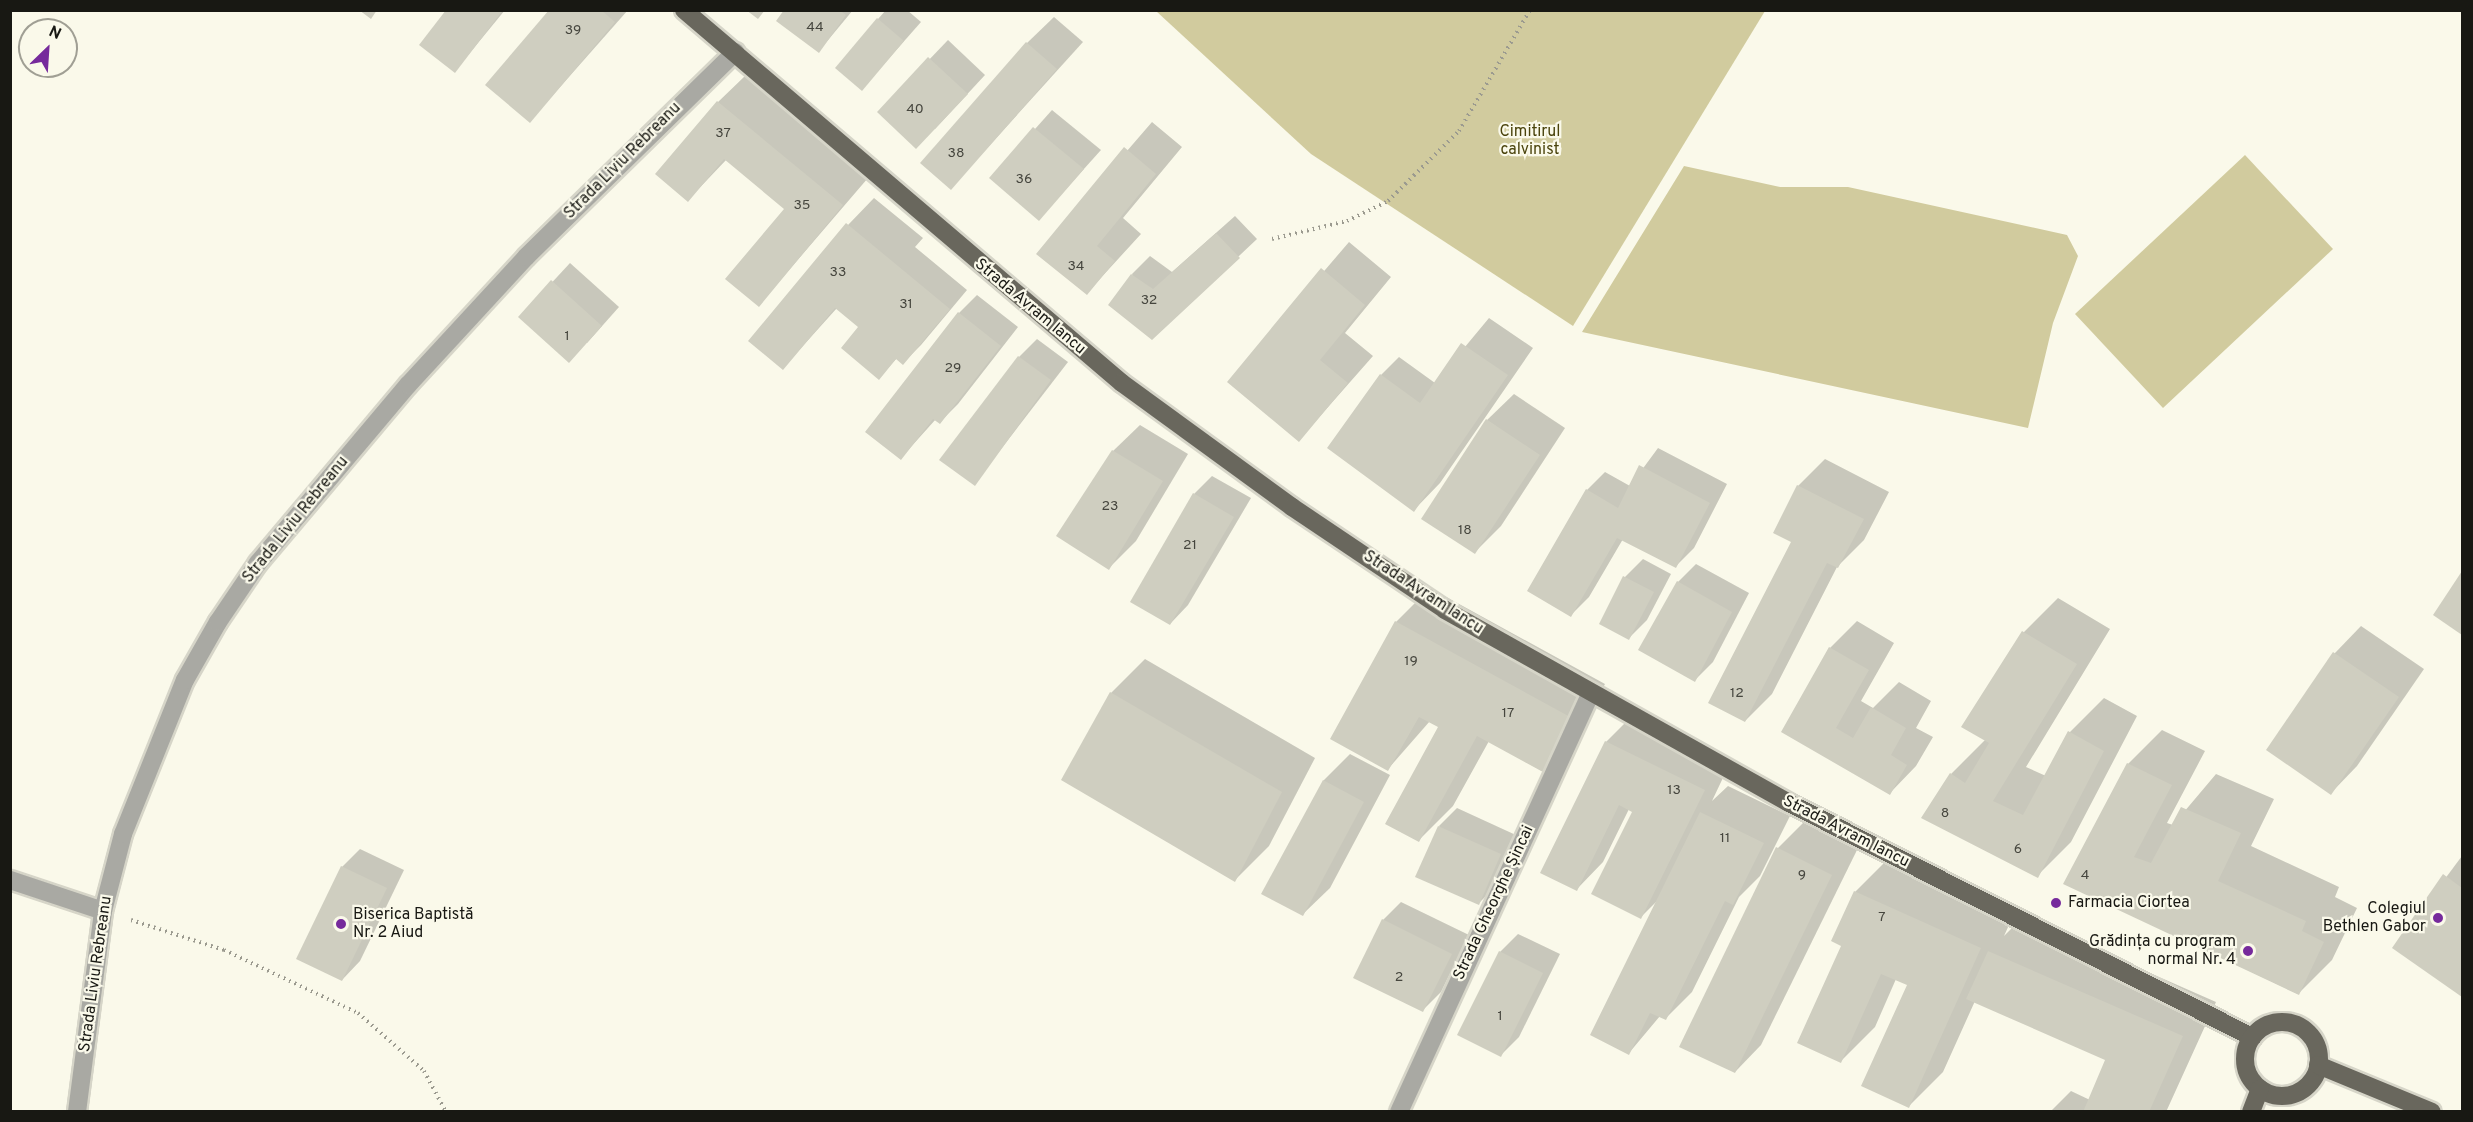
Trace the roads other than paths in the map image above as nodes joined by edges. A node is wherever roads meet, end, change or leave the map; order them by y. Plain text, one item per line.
1 (684, 10) edge
2 (735, 52) junction
3 (1590, 694) junction
4 (10, 879) edge
5 (103, 911) junction
6 (2252, 1037) junction
7 (2318, 1065) junction
8 (2260, 1089) junction
9 (76, 1112) edge
10 (1399, 1112) edge
11 (2251, 1112) edge
12 (2432, 1112) edge

1 - 2 main road, Strada Avram Iancu
2 - 3 main road, Strada Avram Iancu
2 - 5 street, Strada Liviu Rebreanu
3 - 6 main road, Strada Avram Iancu
3 - 10 street, Strada Gheorghe Șincai
4 - 5 street
5 - 9 street, Strada Liviu Rebreanu
6 - 7 main road
6 - 8 main road
7 - 8 main road
7 - 12 main road
8 - 11 main road

